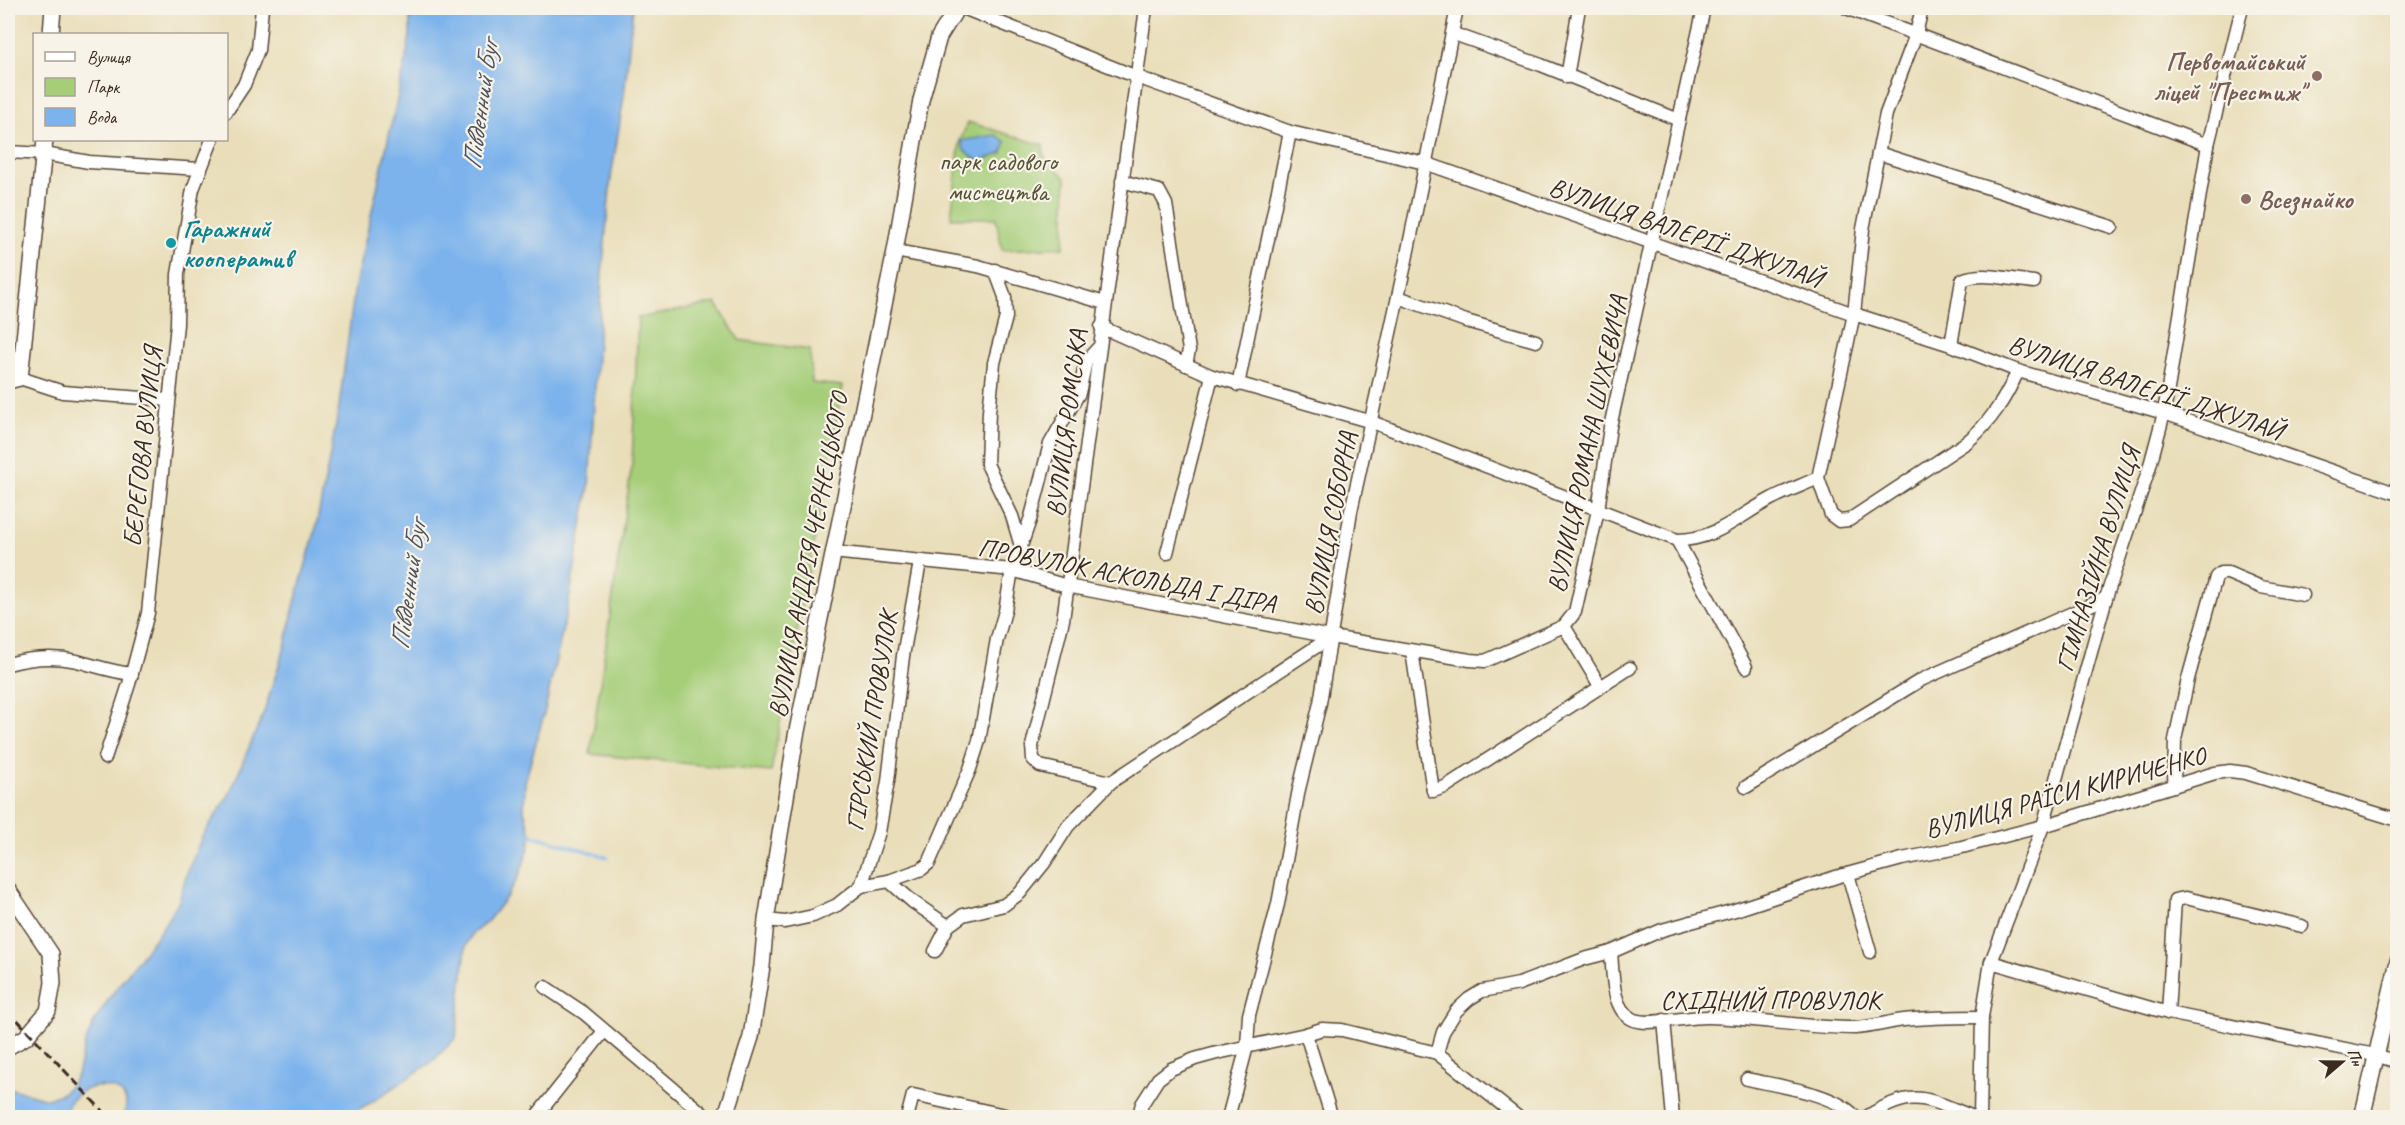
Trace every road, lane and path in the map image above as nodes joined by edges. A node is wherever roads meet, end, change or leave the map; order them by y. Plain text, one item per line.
1 (53, 8) edge
2 (262, 8) edge
3 (957, 8) edge
4 (963, 8) edge
5 (1146, 8) edge
6 (1455, 8) edge
7 (1579, 8) edge
8 (1704, 8) edge
9 (1846, 8) edge
10 (1922, 8) edge
11 (2242, 8) edge
12 (51, 33) edge
13 (1454, 34) junction
14 (1916, 34) junction
15 (1137, 77) junction
16 (1567, 77) junction
17 (228, 109) edge
18 (1679, 120) junction
19 (1290, 132) junction
20 (212, 141) edge
21 (2208, 145) junction
22 (44, 147) edge
23 (8, 152) edge
24 (1878, 153) junction
25 (1425, 163) junction
26 (200, 169) junction
27 (1122, 181) junction
28 (2112, 227) dead end
29 (1652, 243) junction
30 (895, 251) junction
31 (995, 270) junction
32 (2034, 282) dead end
33 (1398, 297) junction
34 (1105, 303) junction
35 (1854, 314) junction
36 (1101, 327) junction
37 (1536, 341) dead end
38 (1101, 345) junction
39 (1951, 345) junction
40 (1186, 365) junction
41 (2018, 371) junction
42 (1212, 376) junction
43 (14, 380) edge
44 (1238, 385) junction
45 (169, 400) junction
46 (2164, 413) junction
47 (1372, 422) junction
48 (1818, 478) junction
49 (2397, 494) edge
50 (1598, 510) junction
51 (1677, 540) junction
52 (1021, 546) junction
53 (832, 552) junction
54 (1167, 553) dead end
55 (920, 562) junction
56 (1012, 570) junction
57 (1068, 586) junction
58 (2303, 595) dead end
59 (2106, 598) junction
60 (1564, 626) junction
61 (1331, 637) junction
62 (1412, 651) junction
63 (8, 663) edge
64 (1746, 667) dead end
65 (1630, 668) dead end
66 (132, 674) junction
67 (1600, 686) junction
68 (105, 758) dead end
69 (1111, 782) junction
70 (2174, 786) junction
71 (1746, 787) dead end
72 (2397, 820) edge
73 (2043, 826) junction
74 (1848, 874) junction
75 (889, 881) junction
76 (861, 886) junction
77 (8, 890) edge
78 (766, 920) junction
79 (948, 926) junction
80 (2302, 926) dead end
81 (935, 951) dead end
82 (1611, 952) junction
83 (1870, 952) dead end
84 (2397, 961) edge
85 (1991, 962) junction
86 (545, 987) dead end
87 (2168, 1013) junction
88 (1982, 1017) junction
89 (1664, 1020) junction
90 (604, 1031) junction
91 (1306, 1034) junction
92 (1247, 1046) junction
93 (8, 1047) edge
94 (1437, 1053) junction
95 (2375, 1055) junction
96 (2397, 1062) edge
97 (1747, 1079) dead end
98 (535, 1118) edge
99 (708, 1118) edge
100 (725, 1118) edge
101 (907, 1118) edge
102 (1006, 1118) edge
103 (1138, 1118) edge
104 (1228, 1118) edge
105 (1332, 1118) edge
106 (1519, 1118) edge
107 (1673, 1118) edge
108 (1856, 1118) edge
109 (1865, 1118) edge
110 (1978, 1118) edge
111 (2362, 1118) edge

1 - 12 street
2 - 17 street
3 - 30 street, ВУЛИЦЯ АНДРІЯ ЧЕРНЕЦЬКОГО
4 - 15 street, ВУЛИЦЯ ВАЛЕРІЇ ДЖУЛАЙ
5 - 15 street, ВУЛИЦЯ РОМСЬКА
6 - 13 street, ВУЛИЦЯ СОБОРНА
7 - 16 street
8 - 18 street, ВУЛИЦЯ РОМАНА ШУХЕВИЧА
9 - 14 street
10 - 14 street
11 - 21 street, ГІМНАЗІЙНА ВУЛИЦЯ
13 - 16 street
13 - 25 street, ВУЛИЦЯ СОБОРНА
14 - 21 street
14 - 24 street
15 - 19 street, ВУЛИЦЯ ВАЛЕРІЇ ДЖУЛАЙ
15 - 27 street, ВУЛИЦЯ РОМСЬКА
16 - 18 street
18 - 29 street, ВУЛИЦЯ РОМАНА ШУХЕВИЧА
19 - 25 street, ВУЛИЦЯ ВАЛЕРІЇ ДЖУЛАЙ
19 - 44 street
20 - 26 street, БЕРЕГОВА ВУЛИЦЯ
21 - 46 street, ГІМНАЗІЙНА ВУЛИЦЯ
22 - 23 street
22 - 26 street
22 - 43 street
24 - 28 street
24 - 35 street
25 - 29 street, ВУЛИЦЯ ВАЛЕРІЇ ДЖУЛАЙ
25 - 33 street, ВУЛИЦЯ СОБОРНА
26 - 45 street, БЕРЕГОВА ВУЛИЦЯ
27 - 34 street, ВУЛИЦЯ РОМСЬКА
27 - 40 street
29 - 35 street, ВУЛИЦЯ ВАЛЕРІЇ ДЖУЛАЙ
29 - 50 street, ВУЛИЦЯ РОМАНА ШУХЕВИЧА
30 - 31 street
30 - 53 street, ВУЛИЦЯ АНДРІЯ ЧЕРНЕЦЬКОГО
31 - 34 street
31 - 52 street
32 - 39 street
33 - 37 street
33 - 47 street, ВУЛИЦЯ СОБОРНА
34 - 36 street, ВУЛИЦЯ РОМСЬКА
35 - 39 street, ВУЛИЦЯ ВАЛЕРІЇ ДЖУЛАЙ
35 - 48 street
36 - 38 street, ВУЛИЦЯ РОМСЬКА
36 - 40 street
38 - 52 street
38 - 57 street, ВУЛИЦЯ РОМСЬКА
39 - 41 street, ВУЛИЦЯ ВАЛЕРІЇ ДЖУЛАЙ
40 - 42 street
41 - 46 street, ВУЛИЦЯ ВАЛЕРІЇ ДЖУЛАЙ
41 - 48 street
42 - 44 street
42 - 54 street
43 - 45 street
44 - 47 street
45 - 66 street, БЕРЕГОВА ВУЛИЦЯ
46 - 49 street, ВУЛИЦЯ ВАЛЕРІЇ ДЖУЛАЙ
46 - 59 street, ГІМНАЗІЙНА ВУЛИЦЯ
47 - 50 street
47 - 61 street, ВУЛИЦЯ СОБОРНА
48 - 51 street
50 - 51 street
50 - 60 street, ВУЛИЦЯ РОМАНА ШУХЕВИЧА
51 - 64 street
52 - 56 street
53 - 55 street, ПРОВУЛОК АСКОЛЬДА І ДІРА
53 - 78 street, ВУЛИЦЯ АНДРІЯ ЧЕРНЕЦЬКОГО
55 - 56 street, ПРОВУЛОК АСКОЛЬДА І ДІРА
55 - 76 street, ГІРСЬКИЙ ПРОВУЛОК
56 - 57 street, ПРОВУЛОК АСКОЛЬДА І ДІРА
56 - 75 street
57 - 61 street, ПРОВУЛОК АСКОЛЬДА І ДІРА
57 - 69 street, ВУЛИЦЯ РОМСЬКА
58 - 70 street
59 - 71 street
59 - 73 street, ГІМНАЗІЙНА ВУЛИЦЯ
60 - 62 street, ВУЛИЦЯ РОМАНА ШУХЕВИЧА
60 - 67 street
61 - 62 street, ПРОВУЛОК АСКОЛЬДА І ДІРА
61 - 69 street
61 - 92 street, ВУЛИЦЯ СОБОРНА
62 - 67 street
63 - 66 street
65 - 67 street
66 - 68 street, БЕРЕГОВА ВУЛИЦЯ
69 - 79 street
70 - 72 street, ВУЛИЦЯ РАЇСИ КИРИЧЕНКО
70 - 73 street, ВУЛИЦЯ РАЇСИ КИРИЧЕНКО
73 - 74 street, ВУЛИЦЯ РАЇСИ КИРИЧЕНКО
73 - 85 street, ГІМНАЗІЙНА ВУЛИЦЯ
74 - 82 street, ВУЛИЦЯ РАЇСИ КИРИЧЕНКО
74 - 83 street
75 - 76 street
75 - 79 street
76 - 78 street
77 - 93 street
78 - 100 street, ВУЛИЦЯ АНДРІЯ ЧЕРНЕЦЬКОГО
79 - 81 street
80 - 87 street
82 - 89 street, СХІДНИЙ ПРОВУЛОК
82 - 94 street, ВУЛИЦЯ РАЇСИ КИРИЧЕНКО
84 - 95 street
85 - 87 street
85 - 88 street, ГІМНАЗІЙНА ВУЛИЦЯ
86 - 90 street
87 - 95 street
88 - 89 street, СХІДНИЙ ПРОВУЛОК
88 - 110 street, ГІМНАЗІЙНА ВУЛИЦЯ
89 - 107 street
90 - 98 street
90 - 99 street
91 - 92 street
91 - 94 street
91 - 105 street
92 - 103 street
92 - 104 street, ВУЛИЦЯ СОБОРНА
94 - 106 street
95 - 96 street
95 - 111 street
97 - 108 street
101 - 102 street
109 - 110 street

